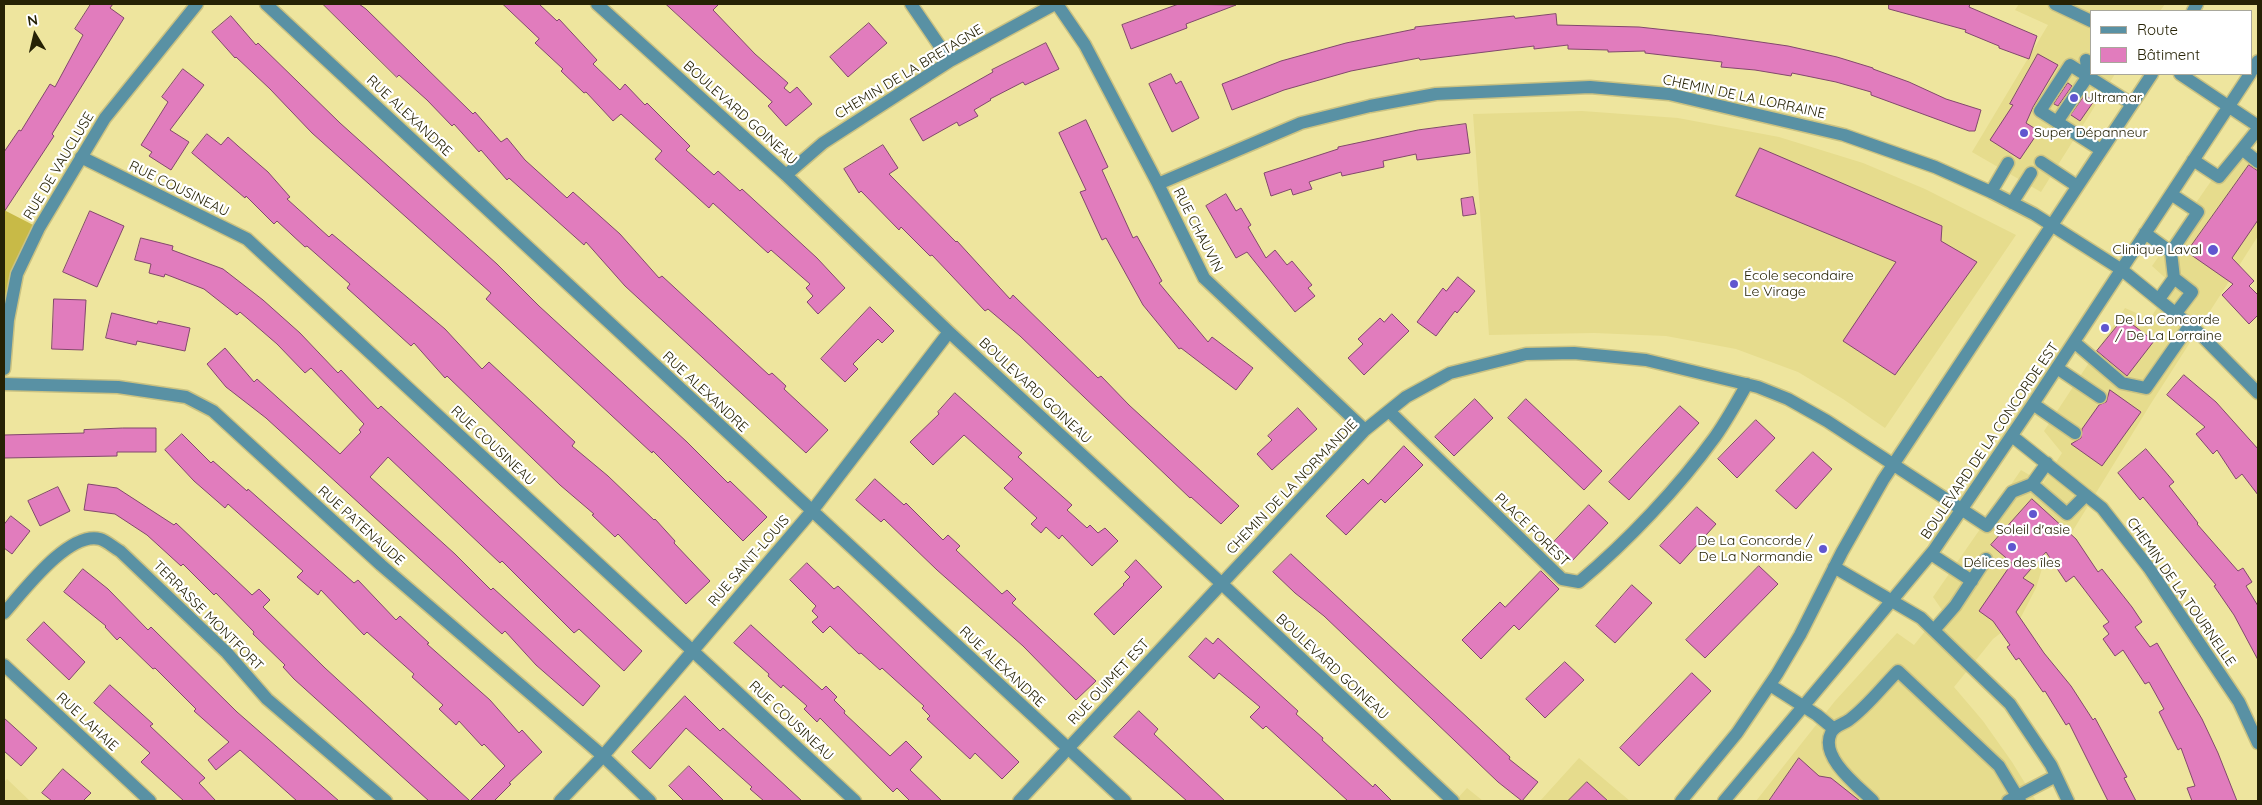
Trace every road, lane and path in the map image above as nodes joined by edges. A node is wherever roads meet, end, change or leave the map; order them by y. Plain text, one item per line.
1 (197, 4) edge
2 (266, 4) edge
3 (596, 4) edge
4 (911, 4) edge
5 (1056, 4) edge
6 (2063, 5) edge
7 (2090, 20) edge
8 (2088, 57) edge
9 (950, 61) junction
10 (2070, 65) junction
11 (2151, 75) edge
12 (2182, 75) edge
13 (2249, 75) edge
14 (2088, 76) junction
15 (2132, 104) junction
16 (2228, 106) junction
17 (2057, 122) junction
18 (2258, 128) edge
19 (2242, 149) junction
20 (2101, 150) junction
21 (81, 157) junction
22 (2194, 160) junction
23 (2040, 162) dead end
24 (2258, 162) edge
25 (2008, 163) dead end
26 (2031, 173) dead end
27 (786, 175) junction
28 (1158, 184) junction
29 (2077, 186) junction
30 (1991, 192) junction
31 (2171, 194) junction
32 (2012, 203) junction
33 (2051, 225) junction
34 (2145, 234) junction
35 (2170, 252) junction
36 (2122, 270) junction
37 (2174, 278) junction
38 (2159, 299) junction
39 (2176, 313) junction
40 (2190, 325) junction
41 (949, 332) junction
42 (2074, 342) junction
43 (2057, 368) junction
44 (4, 369) edge
45 (4, 384) edge
46 (1747, 384) junction
47 (2258, 393) edge
48 (2100, 397) dead end
49 (2033, 404) junction
50 (1390, 412) junction
51 (1365, 430) junction
52 (2075, 433) dead end
53 (2012, 436) junction
54 (2047, 463) junction
55 (1893, 464) junction
56 (2032, 484) junction
57 (2086, 495) junction
58 (1962, 510) junction
59 (812, 511) junction
60 (1931, 554) junction
61 (1986, 559) dead end
62 (1834, 567) junction
63 (1972, 581) junction
64 (1221, 583) junction
65 (1894, 600) junction
66 (4, 613) edge
67 (1934, 630) junction
68 (692, 650) junction
69 (4, 664) edge
70 (1770, 685) junction
71 (1802, 707) junction
72 (1834, 729) junction
73 (2258, 743) edge
74 (1068, 748) junction
75 (603, 756) junction
76 (2056, 776) junction
77 (2015, 799) edge
78 (150, 801) edge
79 (386, 801) edge
80 (560, 801) edge
81 (650, 801) edge
82 (855, 801) edge
83 (1019, 801) edge
84 (1125, 801) edge
85 (1453, 801) edge
86 (1681, 801) edge
87 (1724, 801) edge
88 (1874, 801) edge
89 (2068, 801) edge

1 - 21 street, RUE DE VAUCLUSE
2 - 59 street, RUE ALEXANDRE
3 - 27 street, BOULEVARD GOINEAU
4 - 9 street
5 - 9 street, CHEMIN DE LA BRETAGNE
5 - 28 street, RUE CHAUVIN
6 - 7 street
8 - 10 street
8 - 14 street
9 - 27 street, CHEMIN DE LA BRETAGNE
10 - 14 street
10 - 17 street
11 - 15 street
12 - 16 street
13 - 16 street, BOULEVARD DE LA CONCORDE EST
14 - 15 street
14 - 17 street
15 - 20 street
16 - 18 street
16 - 22 street, BOULEVARD DE LA CONCORDE EST
17 - 20 street
18 - 19 street
19 - 22 street
19 - 24 street
20 - 29 street
21 - 44 street, RUE DE VAUCLUSE
21 - 68 street, RUE COUSINEAU
22 - 31 street, BOULEVARD DE LA CONCORDE EST
23 - 29 street
25 - 30 street
26 - 32 street
27 - 41 street, BOULEVARD GOINEAU
28 - 30 street, CHEMIN DE LA LORRAINE
28 - 51 street, RUE CHAUVIN
29 - 33 street
30 - 32 street, CHEMIN DE LA LORRAINE
31 - 34 street, BOULEVARD DE LA CONCORDE EST
31 - 35 street
32 - 33 street, CHEMIN DE LA LORRAINE
33 - 36 street, CHEMIN DE LA LORRAINE
33 - 55 street
34 - 35 street
34 - 36 street, BOULEVARD DE LA CONCORDE EST
35 - 37 street
36 - 38 street, CHEMIN DE LA LORRAINE
36 - 42 street, BOULEVARD DE LA CONCORDE EST
37 - 38 street
37 - 39 street
38 - 39 street, CHEMIN DE LA LORRAINE
39 - 40 street, CHEMIN DE LA LORRAINE
40 - 42 street
40 - 47 street, CHEMIN DE LA LORRAINE
41 - 59 street, RUE SAINT-LOUIS
41 - 64 street, BOULEVARD GOINEAU
42 - 43 street, BOULEVARD DE LA CONCORDE EST
43 - 48 street
43 - 49 street, BOULEVARD DE LA CONCORDE EST
45 - 75 street, RUE PATENAUDE
46 - 50 street, CHEMIN DE LA NORMANDIE
46 - 50 street, PLACE FOREST
46 - 55 street, CHEMIN DE LA NORMANDIE
49 - 52 street
49 - 53 street, BOULEVARD DE LA CONCORDE EST
50 - 51 street, CHEMIN DE LA NORMANDIE
51 - 64 street, CHEMIN DE LA NORMANDIE
53 - 54 street, CHEMIN DE LA TOURNELLE
53 - 58 street, BOULEVARD DE LA CONCORDE EST
54 - 56 street
54 - 57 street, CHEMIN DE LA TOURNELLE
55 - 58 street, CHEMIN DE LA NORMANDIE
55 - 62 street
56 - 57 street
56 - 58 street, CHEMIN DE LA NORMANDIE
57 - 73 street, CHEMIN DE LA TOURNELLE
58 - 60 street, BOULEVARD DE LA CONCORDE EST
59 - 68 street, RUE SAINT-LOUIS
59 - 74 street, RUE ALEXANDRE
60 - 63 street
60 - 65 street, BOULEVARD DE LA CONCORDE EST
61 - 63 street
62 - 65 street
62 - 70 street
63 - 67 street
64 - 74 street, RUE OUIMET EST
64 - 85 street, BOULEVARD GOINEAU
65 - 67 street
65 - 71 street, BOULEVARD DE LA CONCORDE EST
66 - 79 street, TERRASSE MONTFORT
67 - 76 street
68 - 75 street, RUE SAINT-LOUIS
68 - 82 street, RUE COUSINEAU
69 - 78 street, RUE LAHAIE
70 - 71 street
70 - 86 street
71 - 72 street
71 - 87 street, BOULEVARD DE LA CONCORDE EST
72 - 77 street
72 - 88 street
74 - 83 street, RUE OUIMET EST
74 - 84 street, RUE ALEXANDRE
75 - 80 street, RUE SAINT-LOUIS
75 - 81 street, RUE PATENAUDE
76 - 77 street
76 - 89 street

